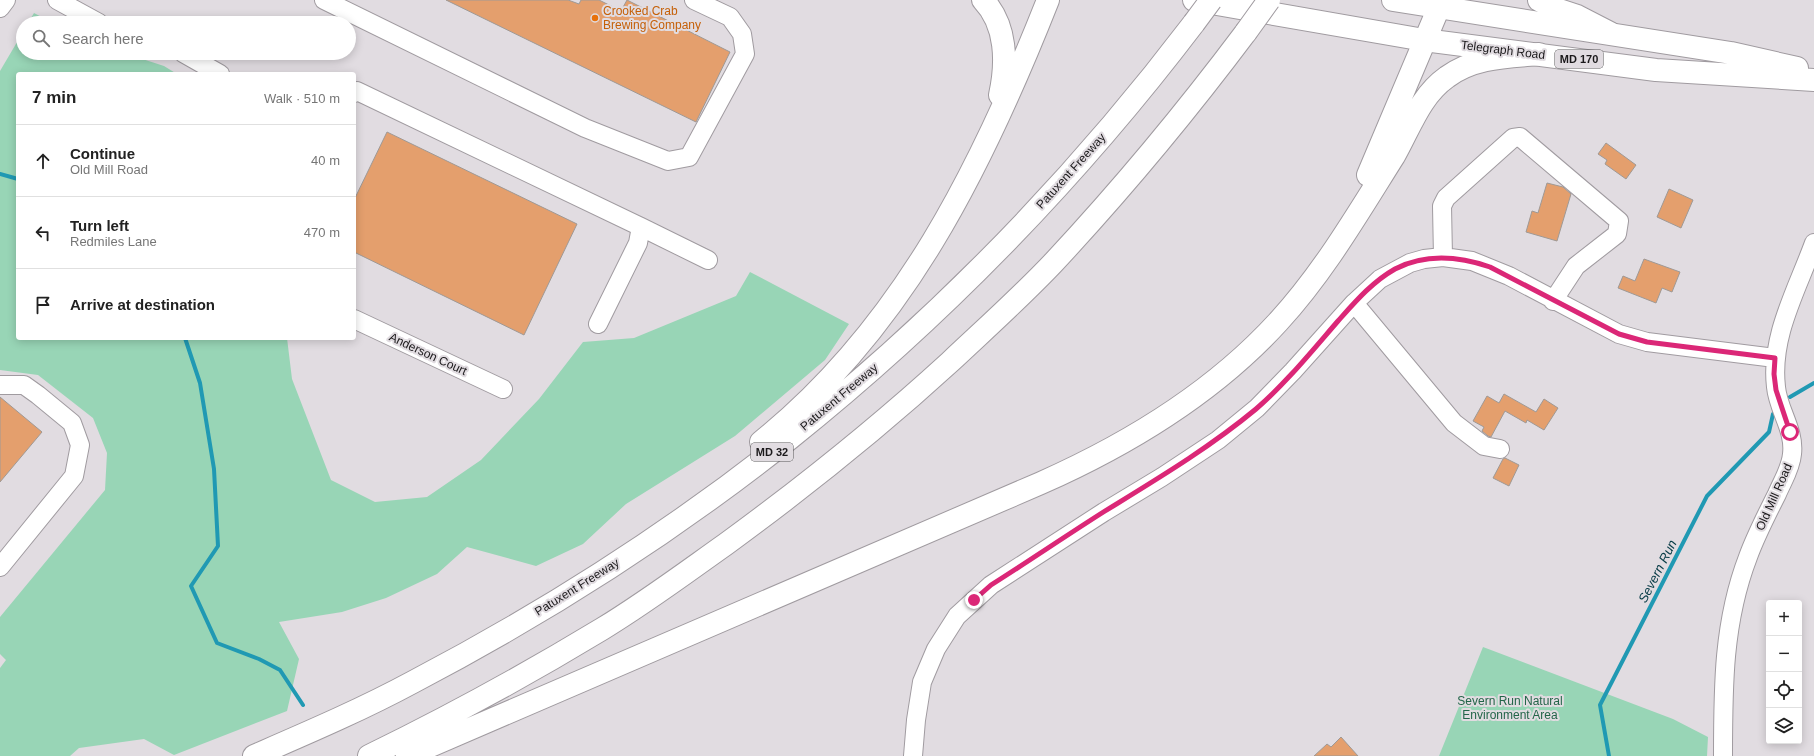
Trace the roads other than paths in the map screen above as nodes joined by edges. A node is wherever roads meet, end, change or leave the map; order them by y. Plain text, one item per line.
1 (6, 0) edge
2 (324, 0) edge
3 (694, 0) edge
4 (983, 0) edge
5 (1048, 0) edge
6 (1194, 0) edge
7 (1211, 0) edge
8 (1269, 0) edge
9 (1393, 0) edge
10 (1539, 0) edge
11 (63, 2) edge
12 (1440, 4) edge
13 (348, 6) edge
14 (0, 8) edge
15 (87, 16) edge
16 (1610, 33) junction
17 (1424, 40) junction
18 (1539, 54) junction
19 (195, 60) edge
20 (216, 72) edge
21 (1814, 72) edge
22 (1814, 80) edge
23 (356, 91) edge
24 (985, 146) junction
25 (639, 226) junction
26 (1814, 243) edge
27 (1442, 257) junction
28 (1330, 258) junction
29 (708, 260) dead end
30 (1553, 300) junction
31 (1354, 303) junction
32 (356, 320) edge
33 (598, 324) dead end
34 (1775, 358) junction
35 (0, 385) edge
36 (503, 389) dead end
37 (1500, 450) dead end
38 (0, 567) edge
39 (578, 587) junction
40 (254, 756) edge
41 (369, 756) edge
42 (407, 756) edge
43 (913, 756) edge
44 (1723, 756) edge

1 - 14 street
2 - 13 street
3 - 13 street
4 - 24 main road
5 - 24 main road
6 - 17 main road, Telegraph Road / MD 170
7 - 39 main road, Patuxent Freeway / MD 32, bridge
8 - 41 main road, bridge
9 - 12 main road, MD 170
10 - 16 main road
11 - 15 street
12 - 16 main road, MD 170
12 - 17 main road
16 - 21 main road, MD 170
17 - 18 main road, Telegraph Road / MD 170
17 - 28 main road
18 - 22 main road, Telegraph Road / MD 170
18 - 28 main road
19 - 20 street
23 - 25 street
24 - 39 main road
25 - 29 street
25 - 33 street
26 - 34 street, Old Mill Road
27 - 30 street
27 - 30 street
27 - 31 street
28 - 42 main road
30 - 34 street
31 - 37 street
31 - 43 street
32 - 36 street, Anderson Court
34 - 44 street, Old Mill Road
35 - 38 street
39 - 40 main road, Patuxent Freeway / MD 32

